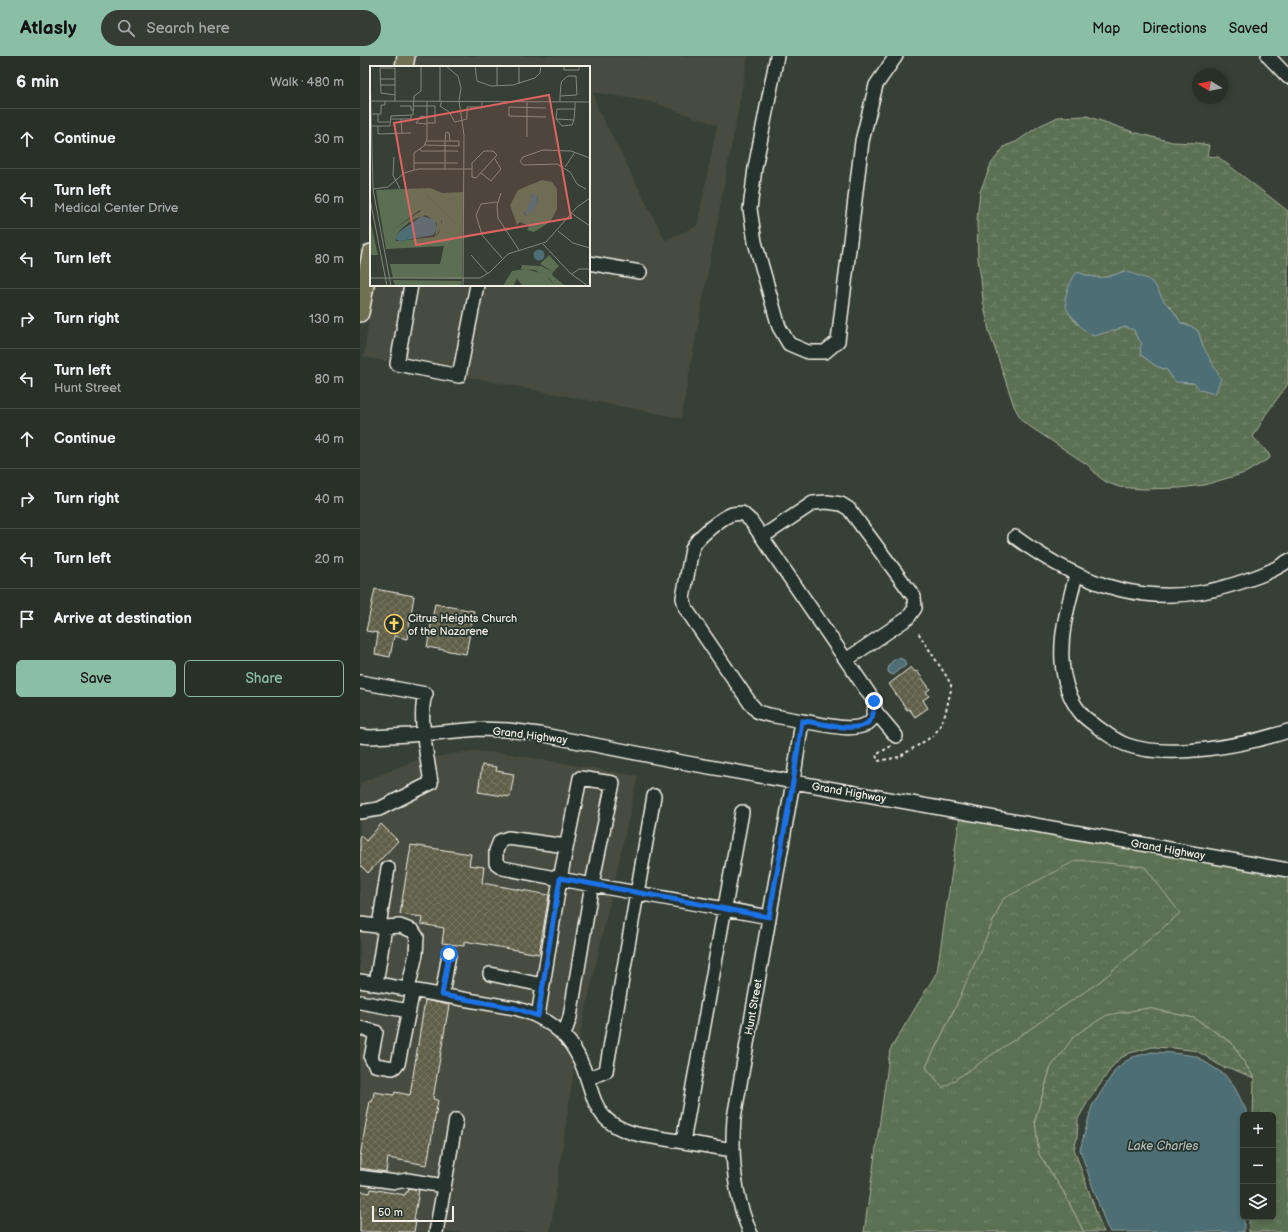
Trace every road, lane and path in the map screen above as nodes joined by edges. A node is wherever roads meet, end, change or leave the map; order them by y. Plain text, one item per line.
1 (406, 56) edge
2 (777, 56) edge
3 (896, 56) edge
4 (1268, 56) edge
5 (404, 66) edge
6 (1288, 77) edge
7 (370, 258) edge
8 (590, 263) edge
9 (640, 272) dead end
10 (411, 286) edge
11 (477, 286) edge
12 (360, 313) edge
13 (762, 537) junction
14 (1015, 537) dead end
15 (1288, 561) edge
16 (1076, 575) junction
17 (917, 631) dead end
18 (846, 660) junction
19 (360, 682) edge
20 (875, 711) junction
21 (802, 721) junction
22 (1288, 731) edge
23 (424, 734) junction
24 (360, 736) edge
25 (895, 740) joint
26 (793, 782) junction
27 (654, 796) dead end
28 (360, 812) edge
29 (742, 812) dead end
30 (566, 846) junction
31 (388, 868) dead end
32 (1288, 870) edge
33 (560, 878) junction
34 (592, 884) junction
35 (637, 892) junction
36 (725, 909) junction
37 (769, 917) junction
38 (360, 924) edge
39 (382, 926) junction
40 (449, 954) dead end
41 (490, 974) dead end
42 (360, 981) edge
43 (376, 984) junction
44 (542, 985) junction
45 (410, 990) junction
46 (442, 995) junction
47 (360, 1002) edge
48 (409, 1011) junction
49 (538, 1016) junction
50 (360, 1028) edge
51 (564, 1036) junction
52 (587, 1079) junction
53 (456, 1120) dead end
54 (683, 1142) junction
55 (733, 1150) junction
56 (360, 1177) edge
57 (444, 1186) junction
58 (436, 1232) edge
59 (750, 1232) edge

1 - 5 main road
2 - 3 street
4 - 6 street
7 - 12 main road
8 - 9 street
10 - 11 street
13 - 18 street
13 - 18 street
13 - 21 street
14 - 16 street
15 - 16 street
16 - 22 street
17 - 25 path
18 - 20 street
19 - 23 street
20 - 21 street
20 - 25 street
21 - 26 street, Hunt Street
23 - 24 street, Grand Highway
23 - 26 street, Grand Highway
23 - 28 street
26 - 32 street, Grand Highway
26 - 37 street, Hunt Street
27 - 35 street
29 - 36 street
30 - 33 street
30 - 33 street
30 - 34 street
31 - 39 street
33 - 34 street
33 - 44 street
34 - 35 street
34 - 51 street
35 - 36 street
35 - 52 street
36 - 37 street
36 - 54 street
37 - 55 street, Hunt Street
38 - 39 street
39 - 43 street
39 - 45 street
40 - 46 street
41 - 44 street
42 - 43 street
43 - 45 street
44 - 49 street
45 - 46 street
45 - 48 street
46 - 49 street
47 - 48 street
48 - 50 street
49 - 51 street
51 - 52 street
52 - 54 street
53 - 57 street
54 - 55 street
55 - 59 street, Hunt Street
56 - 57 street
57 - 58 street

